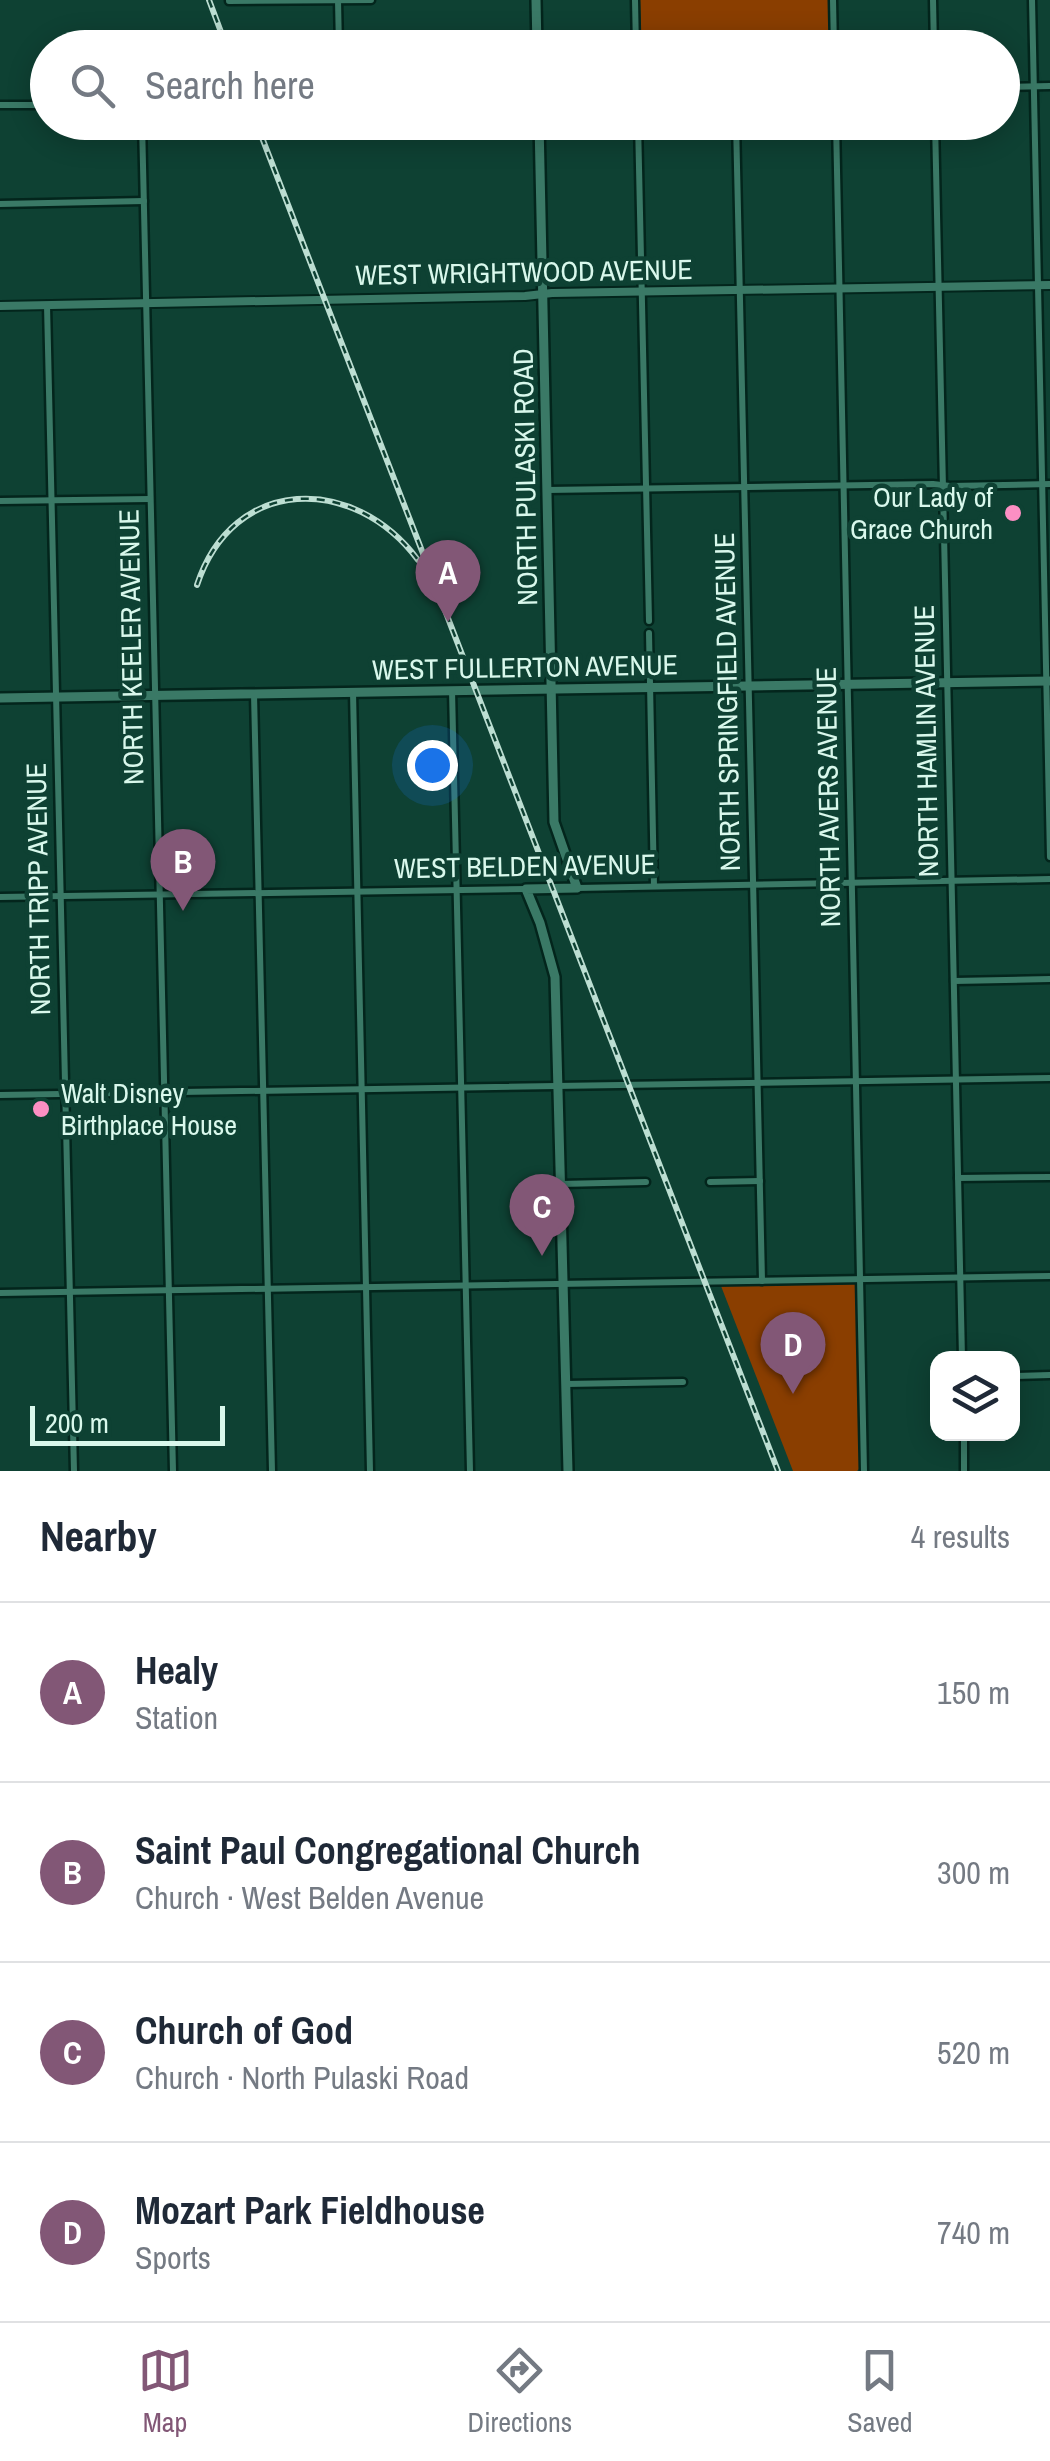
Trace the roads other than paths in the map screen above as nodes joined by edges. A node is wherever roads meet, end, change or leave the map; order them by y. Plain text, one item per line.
1 (338, 0) edge
2 (371, 0) edge
3 (536, 0) edge
4 (635, 0) edge
5 (834, 0) edge
6 (933, 0) edge
7 (1032, 0) edge
8 (229, 2) edge
9 (339, 30) edge
10 (537, 30) edge
11 (636, 30) edge
12 (834, 30) edge
13 (934, 30) edge
14 (1020, 86) edge
15 (1034, 86) junction
16 (1050, 86) edge
17 (30, 105) edge
18 (0, 106) edge
19 (142, 140) edge
20 (539, 140) edge
21 (638, 140) edge
22 (736, 140) edge
23 (836, 140) edge
24 (935, 140) edge
25 (144, 201) junction
26 (0, 204) edge
27 (1038, 285) junction
28 (1050, 285) edge
29 (939, 287) junction
30 (840, 288) junction
31 (740, 290) junction
32 (642, 291) junction
33 (543, 294) junction
34 (146, 303) junction
35 (47, 305) junction
36 (0, 306) edge
37 (1046, 484) edge
38 (943, 485) junction
39 (844, 486) junction
40 (744, 487) junction
41 (646, 489) junction
42 (548, 490) junction
43 (150, 499) junction
44 (52, 500) junction
45 (0, 501) edge
46 (649, 622) dead end
47 (649, 633) dead end
48 (1048, 681) edge
49 (947, 682) junction
50 (848, 684) junction
51 (749, 686) junction
52 (650, 688) junction
53 (552, 689) junction
54 (452, 690) junction
55 (352, 692) junction
56 (254, 694) junction
57 (155, 695) junction
58 (56, 697) junction
59 (0, 698) edge
60 (1050, 857) edge
61 (1050, 880) edge
62 (952, 881) junction
63 (852, 882) junction
64 (754, 884) junction
65 (654, 886) junction
66 (577, 888) junction
67 (456, 889) junction
68 (526, 889) junction
69 (357, 891) junction
70 (258, 892) junction
71 (160, 894) junction
72 (0, 896) edge
73 (61, 896) junction
74 (1050, 979) edge
75 (954, 981) junction
76 (1050, 1078) edge
77 (956, 1080) junction
78 (856, 1081) junction
79 (758, 1083) junction
80 (558, 1086) junction
81 (461, 1088) junction
82 (362, 1090) junction
83 (263, 1091) junction
84 (164, 1093) junction
85 (65, 1094) junction
86 (0, 1095) edge
87 (1050, 1176) edge
88 (958, 1178) junction
89 (760, 1181) junction
90 (646, 1182) dead end
91 (710, 1182) dead end
92 (561, 1184) junction
93 (1050, 1276) edge
94 (960, 1278) junction
95 (860, 1279) junction
96 (762, 1281) junction
97 (563, 1284) junction
98 (466, 1286) junction
99 (366, 1287) junction
100 (268, 1288) junction
101 (169, 1290) junction
102 (70, 1292) junction
103 (0, 1293) edge
104 (962, 1351) edge
105 (1050, 1375) edge
106 (1020, 1376) edge
107 (683, 1382) dead end
108 (566, 1384) junction
109 (964, 1441) edge
110 (74, 1471) edge
111 (173, 1471) edge
112 (272, 1471) edge
113 (370, 1471) edge
114 (470, 1471) edge
115 (568, 1471) edge
116 (864, 1471) edge
117 (964, 1471) edge

1 - 2 street
1 - 8 street
1 - 9 street
3 - 10 main road
4 - 11 street
5 - 12 street
6 - 13 street
7 - 15 street
14 - 15 street
15 - 16 street
15 - 27 street
17 - 18 street
19 - 25 street, NORTH KEELER AVENUE
20 - 33 main road, NORTH PULASKI ROAD
21 - 32 street
22 - 31 street, NORTH SPRINGFIELD AVENUE
23 - 30 street, NORTH AVERS AVENUE
24 - 29 street, NORTH HAMLIN AVENUE
25 - 26 street
25 - 34 street, NORTH KEELER AVENUE
27 - 28 street, WEST WRIGHTWOOD AVENUE
27 - 29 street, WEST WRIGHTWOOD AVENUE
27 - 37 street
29 - 30 street, WEST WRIGHTWOOD AVENUE
29 - 38 street, NORTH HAMLIN AVENUE
30 - 31 street, WEST WRIGHTWOOD AVENUE
30 - 39 street, NORTH AVERS AVENUE
31 - 32 street, WEST WRIGHTWOOD AVENUE
31 - 40 street, NORTH SPRINGFIELD AVENUE
32 - 33 street, WEST WRIGHTWOOD AVENUE
32 - 41 street
33 - 34 street, WEST WRIGHTWOOD AVENUE
33 - 42 main road, NORTH PULASKI ROAD
34 - 35 street, WEST WRIGHTWOOD AVENUE
34 - 43 street, NORTH KEELER AVENUE
35 - 36 street, WEST WRIGHTWOOD AVENUE
35 - 44 street, NORTH TRIPP AVENUE
37 - 38 street
37 - 48 street
38 - 39 street
38 - 49 street, NORTH HAMLIN AVENUE
39 - 40 street
39 - 50 street, NORTH AVERS AVENUE
40 - 41 street
40 - 51 street, NORTH SPRINGFIELD AVENUE
41 - 42 street
41 - 46 street
42 - 53 main road, NORTH PULASKI ROAD
43 - 44 street
43 - 57 street, NORTH KEELER AVENUE
44 - 45 street
44 - 58 street, NORTH TRIPP AVENUE
47 - 52 street
48 - 49 main road, WEST FULLERTON AVENUE
48 - 60 street
49 - 50 main road, WEST FULLERTON AVENUE
49 - 62 street, NORTH HAMLIN AVENUE
50 - 51 main road, WEST FULLERTON AVENUE
50 - 63 street, NORTH AVERS AVENUE
51 - 52 main road, WEST FULLERTON AVENUE
51 - 64 street, NORTH SPRINGFIELD AVENUE
52 - 53 main road, WEST FULLERTON AVENUE
52 - 65 street
53 - 54 main road, WEST FULLERTON AVENUE
53 - 66 main road, NORTH PULASKI ROAD
54 - 55 main road, WEST FULLERTON AVENUE
54 - 67 street
55 - 56 main road, WEST FULLERTON AVENUE
55 - 69 street
56 - 57 main road, WEST FULLERTON AVENUE
56 - 70 street
57 - 58 main road, WEST FULLERTON AVENUE
57 - 71 street, NORTH KEELER AVENUE
58 - 59 main road, WEST FULLERTON AVENUE
58 - 73 street, NORTH TRIPP AVENUE
61 - 62 street, WEST BELDEN AVENUE
62 - 63 street, WEST BELDEN AVENUE
62 - 75 street, NORTH HAMLIN AVENUE
63 - 64 street, WEST BELDEN AVENUE
63 - 78 street, NORTH AVERS AVENUE
64 - 65 street, WEST BELDEN AVENUE
64 - 79 street, NORTH SPRINGFIELD AVENUE
65 - 66 street, WEST BELDEN AVENUE
66 - 68 main road, WEST BELDEN AVENUE
67 - 68 street, WEST BELDEN AVENUE
67 - 69 street, WEST BELDEN AVENUE
67 - 81 street
68 - 80 main road
69 - 70 street, WEST BELDEN AVENUE
69 - 82 street
70 - 71 street, WEST BELDEN AVENUE
70 - 83 street
71 - 73 street, WEST BELDEN AVENUE
71 - 84 street, NORTH KEELER AVENUE
72 - 73 street, WEST BELDEN AVENUE
73 - 85 street, NORTH TRIPP AVENUE
74 - 75 street
75 - 77 street, NORTH HAMLIN AVENUE
76 - 77 street
77 - 78 street
77 - 88 street, NORTH HAMLIN AVENUE
78 - 79 street
78 - 95 street, NORTH AVERS AVENUE
79 - 80 street
79 - 89 street, NORTH SPRINGFIELD AVENUE
80 - 81 street
80 - 92 main road
81 - 82 street
81 - 98 street
82 - 83 street
82 - 99 street
83 - 84 street
83 - 100 street
84 - 85 street
84 - 101 street, NORTH KEELER AVENUE
85 - 86 street
85 - 102 street, NORTH TRIPP AVENUE
87 - 88 street
88 - 94 street, NORTH HAMLIN AVENUE
89 - 91 street
89 - 96 street, NORTH SPRINGFIELD AVENUE
90 - 92 street
92 - 97 main road
93 - 94 street
94 - 95 street
94 - 104 street, NORTH HAMLIN AVENUE
95 - 96 street
95 - 116 street, NORTH AVERS AVENUE
96 - 97 street
97 - 98 street
97 - 108 main road
98 - 99 street
98 - 114 street
99 - 100 street
99 - 113 street
100 - 101 street
100 - 112 street
101 - 102 street
101 - 111 street, NORTH KEELER AVENUE
102 - 103 street
102 - 110 street, NORTH TRIPP AVENUE
105 - 106 street
107 - 108 street
108 - 115 main road
109 - 117 street

